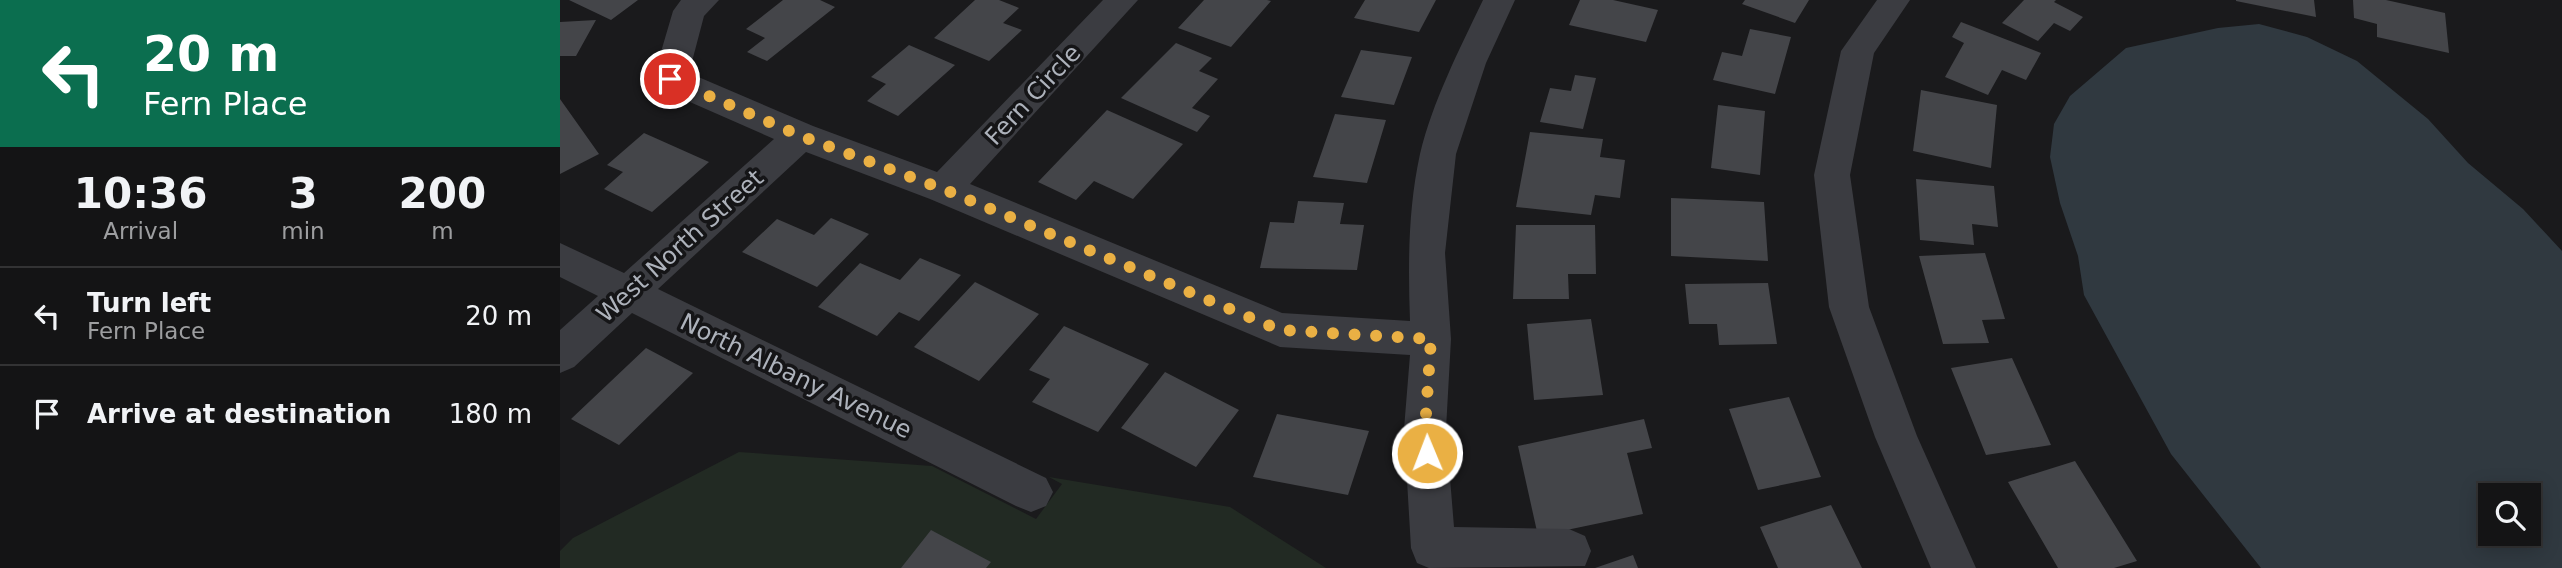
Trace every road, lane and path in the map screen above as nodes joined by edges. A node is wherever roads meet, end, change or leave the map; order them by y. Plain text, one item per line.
1 (703, 0) edge
2 (1122, 0) edge
3 (1499, 0) edge
4 (1894, 0) edge
5 (801, 136) junction
6 (943, 189) junction
7 (560, 259) edge
8 (628, 293) junction
9 (1431, 339) junction
10 (560, 355) edge
11 (1031, 492) dead end
12 (1569, 551) dead end
13 (1954, 568) edge

1 - 5 street
2 - 6 street, Fern Circle
3 - 9 street
4 - 13 street
5 - 6 street
5 - 8 street, West North Street
6 - 9 street
7 - 8 street, North Albany Avenue
8 - 10 street, West North Street
8 - 11 street, North Albany Avenue
9 - 12 street

